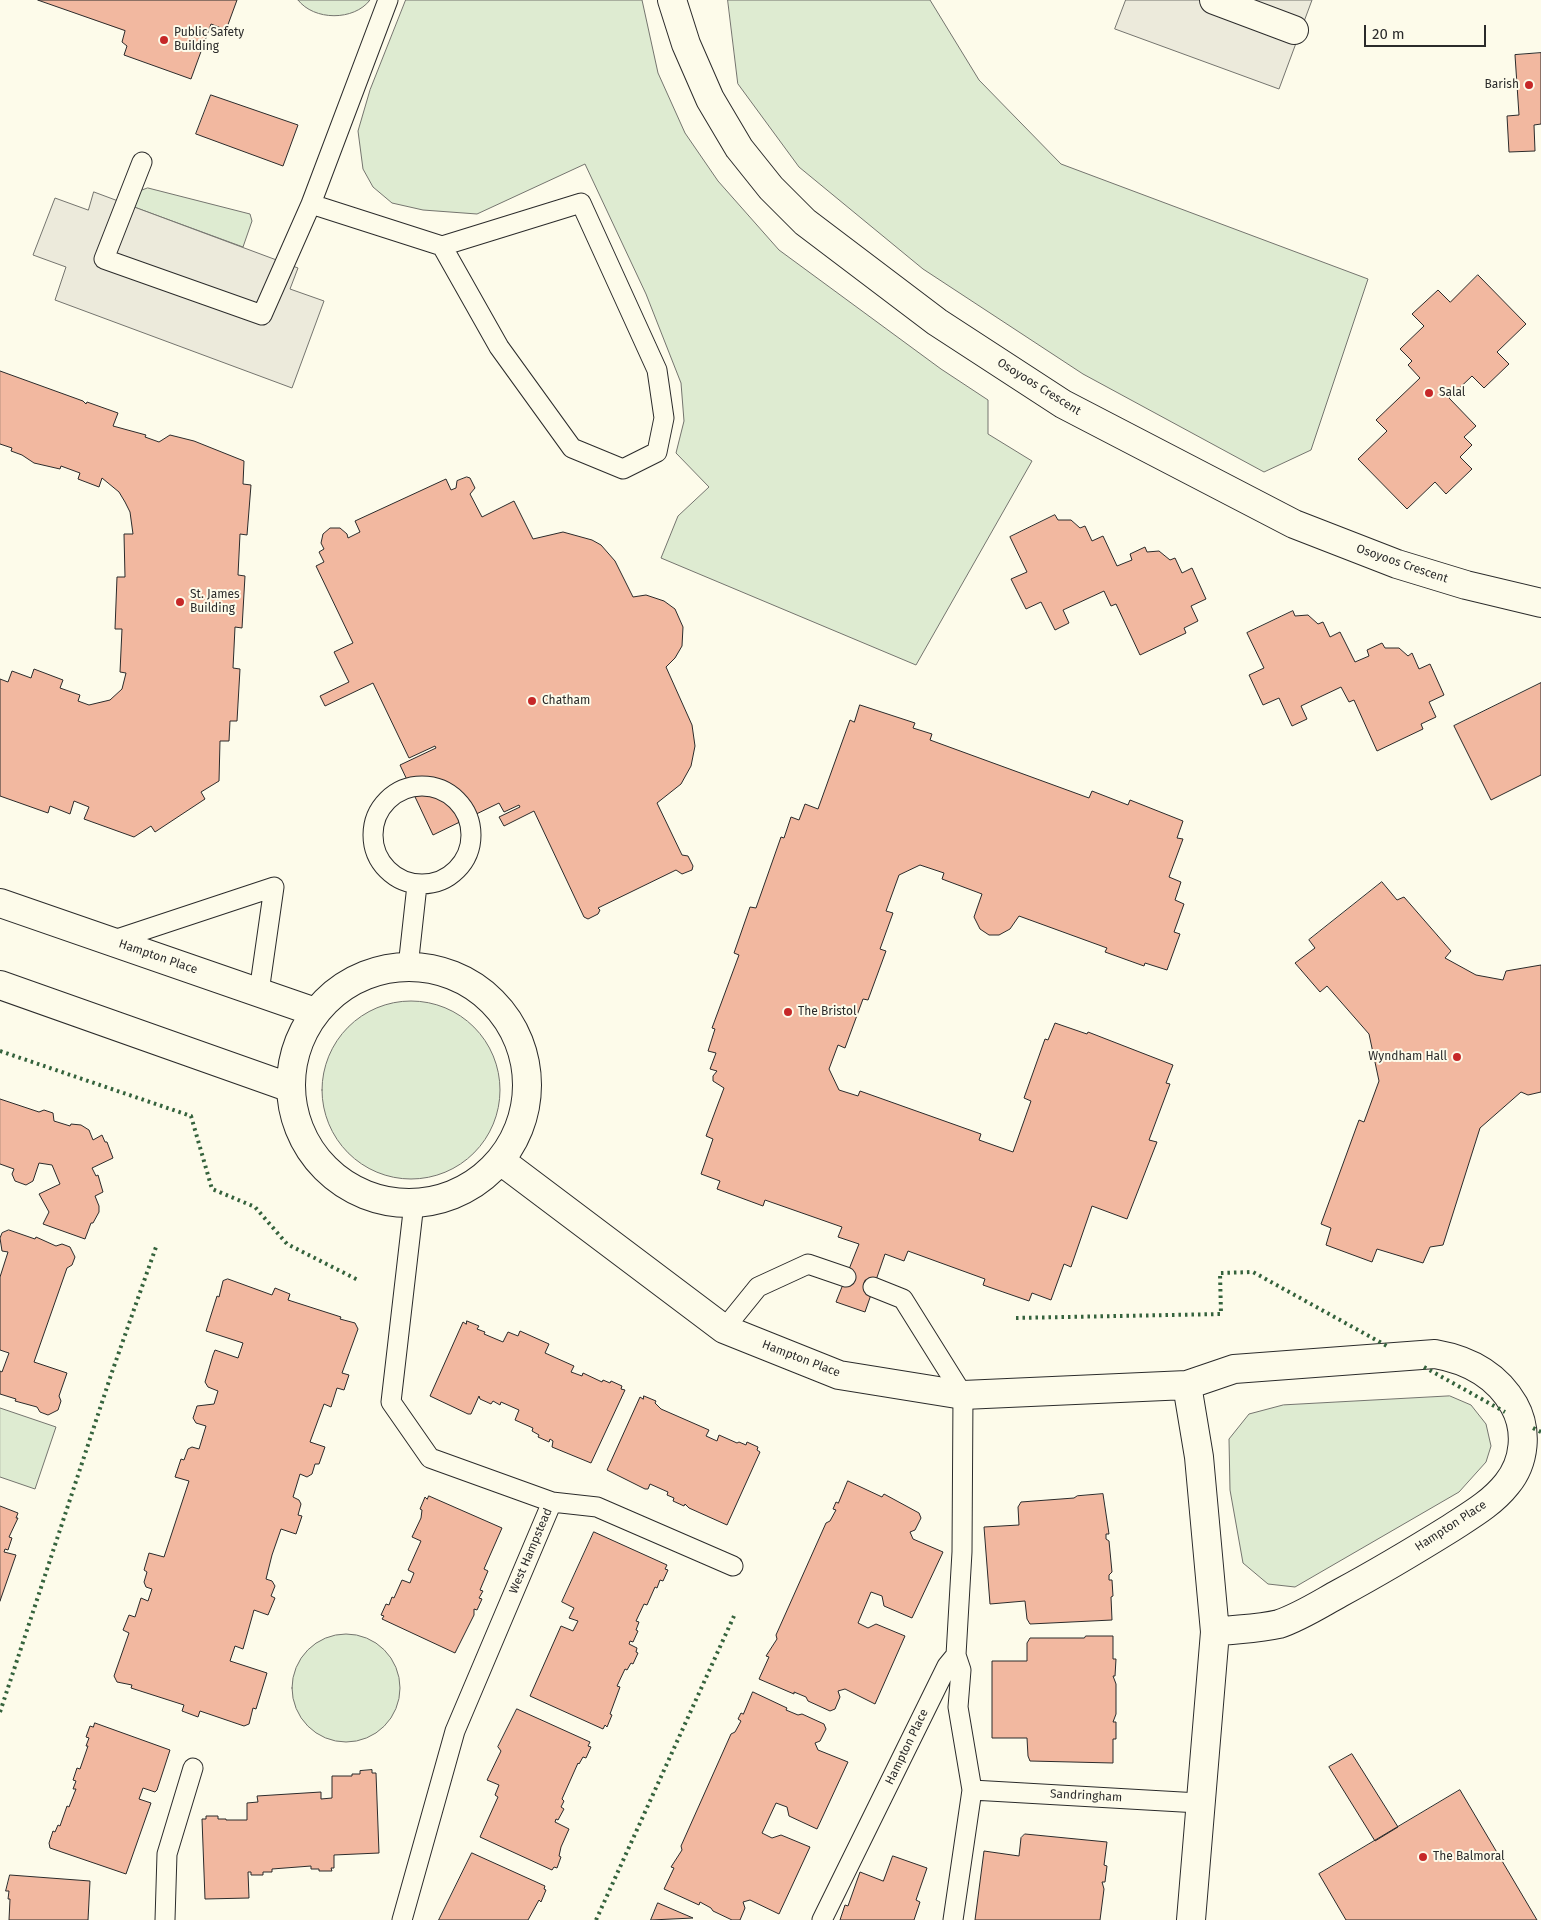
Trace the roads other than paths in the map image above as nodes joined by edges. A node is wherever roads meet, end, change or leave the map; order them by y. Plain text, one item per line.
1 (388, 0) edge
2 (672, 0) edge
3 (1214, 0) edge
4 (1294, 30) dead end
5 (142, 162) dead end
6 (311, 204) junction
7 (442, 246) junction
8 (1541, 603) edge
9 (417, 885) junction
10 (0, 903) edge
11 (111, 941) junction
12 (408, 967) junction
13 (0, 985) edge
14 (259, 992) junction
15 (315, 1012) junction
16 (291, 1088) junction
17 (500, 1161) junction
18 (414, 1204) junction
19 (846, 1277) dead end
20 (873, 1287) dead end
21 (724, 1329) junction
22 (1187, 1385) junction
23 (964, 1394) junction
24 (552, 1502) junction
25 (733, 1566) dead end
26 (1215, 1632) junction
27 (956, 1655) junction
28 (193, 1768) dead end
29 (972, 1790) junction
30 (1199, 1803) junction
31 (165, 1920) edge
32 (402, 1920) edge
33 (822, 1920) edge
34 (953, 1920) edge
35 (1191, 1920) edge

1 - 6 lane
2 - 8 street, Osoyoos Crescent
3 - 4 street
5 - 6 lane
6 - 7 lane
7 - 7 lane
9 - 9 lane
9 - 12 lane
10 - 11 street, Hampton Place
11 - 14 street, Hampton Place
11 - 14 lane
12 - 15 street
12 - 17 street
13 - 16 street
14 - 15 street, Hampton Place
15 - 16 street
16 - 18 street
17 - 18 street
17 - 21 street, Hampton Place
18 - 24 lane, West Hampstead
19 - 21 lane
20 - 23 lane
21 - 23 street, Hampton Place
22 - 23 street, Hampton Place
22 - 26 street
22 - 26 street, Hampton Place
23 - 27 lane
24 - 25 lane
24 - 32 lane, West Hampstead
26 - 30 street
27 - 29 lane
27 - 33 lane, Hampton Place
28 - 31 lane
29 - 30 lane, Sandringham
29 - 34 lane
30 - 35 street

